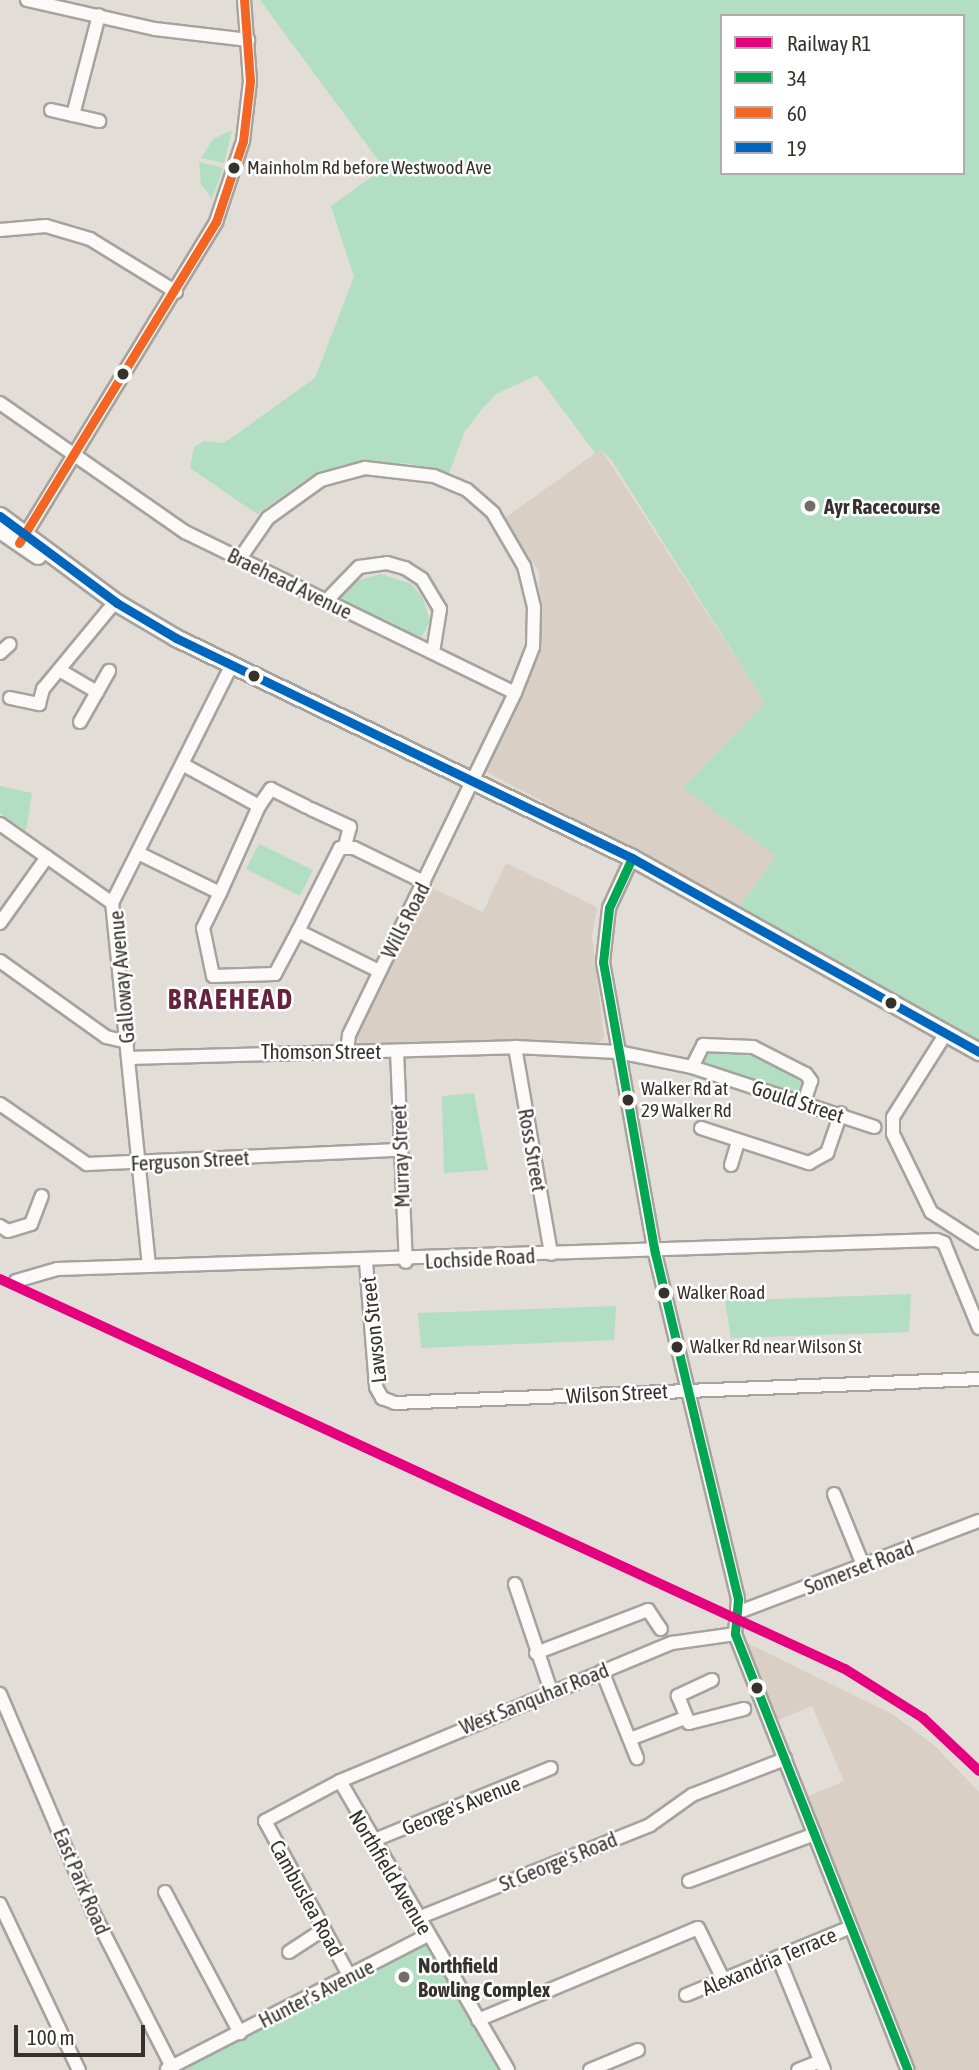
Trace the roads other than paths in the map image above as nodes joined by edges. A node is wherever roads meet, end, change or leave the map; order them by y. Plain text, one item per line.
1 (27, 0) edge
2 (244, 0) edge
3 (99, 15) junction
4 (248, 40) junction
5 (51, 110) dead end
6 (73, 115) junction
7 (99, 121) dead end
8 (0, 230) edge
9 (176, 292) junction
10 (0, 403) edge
11 (76, 454) junction
12 (0, 516) edge
13 (0, 530) edge
14 (23, 538) junction
15 (239, 560) junction
16 (326, 601) junction
17 (110, 608) junction
18 (433, 652) junction
19 (61, 671) junction
20 (109, 671) dead end
21 (228, 672) junction
22 (97, 692) junction
23 (515, 693) junction
24 (10, 698) dead end
25 (80, 722) dead end
26 (182, 764) junction
27 (473, 785) junction
28 (259, 806) junction
29 (0, 824) edge
30 (345, 846) junction
31 (138, 853) junction
32 (47, 857) junction
33 (630, 862) junction
34 (424, 882) junction
35 (220, 893) junction
36 (112, 903) junction
37 (0, 923) edge
38 (298, 931) junction
39 (0, 961) edge
40 (379, 971) junction
41 (943, 1038) junction
42 (127, 1042) junction
43 (515, 1046) junction
44 (397, 1051) junction
45 (347, 1052) junction
46 (618, 1052) junction
47 (979, 1052) edge
48 (128, 1058) junction
49 (979, 1061) edge
50 (692, 1067) junction
51 (804, 1102) junction
52 (1, 1107) edge
53 (841, 1113) junction
54 (874, 1127) dead end
55 (701, 1128) dead end
56 (738, 1142) junction
57 (398, 1150) junction
58 (141, 1163) junction
59 (731, 1165) dead end
60 (43, 1196) dead end
61 (0, 1226) edge
62 (979, 1243) edge
63 (655, 1253) junction
64 (551, 1254) junction
65 (366, 1262) junction
66 (406, 1262) junction
67 (149, 1266) junction
68 (16, 1281) dead end
69 (979, 1328) edge
70 (979, 1379) edge
71 (689, 1389) junction
72 (382, 1398) joint
73 (834, 1494) dead end
74 (979, 1521) edge
75 (863, 1565) junction
76 (515, 1584) dead end
77 (739, 1612) junction
78 (661, 1629) dead end
79 (735, 1631) junction
80 (536, 1653) junction
81 (602, 1671) junction
82 (712, 1680) dead end
83 (551, 1691) junction
84 (0, 1694) edge
85 (744, 1709) dead end
86 (685, 1718) junction
87 (630, 1739) junction
88 (637, 1758) dead end
89 (785, 1759) junction
90 (551, 1768) dead end
91 (340, 1781) junction
92 (814, 1834) junction
93 (372, 1841) junction
94 (689, 1881) dead end
95 (165, 1892) dead end
96 (0, 1904) edge
97 (418, 1918) junction
98 (851, 1927) junction
99 (324, 1929) junction
100 (428, 1935) junction
101 (289, 1952) dead end
102 (778, 1957) junction
103 (350, 1977) junction
104 (723, 1979) junction
105 (687, 1995) dead end
106 (478, 2020) junction
107 (240, 2033) junction
108 (638, 2050) dead end
109 (822, 2066) edge
110 (169, 2068) edge
111 (79, 2070) edge
112 (508, 2070) edge
113 (590, 2070) edge
114 (798, 2070) edge
115 (908, 2070) edge

1 - 3 street
2 - 4 street
3 - 4 street
3 - 6 street
4 - 9 street
5 - 6 street
6 - 7 street
8 - 9 street
9 - 11 street
10 - 11 street, Braehead Avenue
11 - 14 street
11 - 15 street, Braehead Avenue
12 - 14 main road
13 - 14 main road
14 - 17 main road
14 - 27 main road
15 - 16 street, Braehead Avenue
15 - 23 street, Wills Road
16 - 18 street, Braehead Avenue
16 - 18 street
17 - 19 street
17 - 21 main road
18 - 23 street, Braehead Avenue
19 - 22 street
19 - 24 street
20 - 22 street
21 - 26 street, Galloway Avenue
21 - 27 main road
22 - 25 street
23 - 27 street, Wills Road
26 - 28 street
26 - 31 street, Galloway Avenue
27 - 33 main road
27 - 34 street, Wills Road
28 - 30 street
28 - 35 street
29 - 32 street
30 - 34 street
30 - 38 street
31 - 35 street
31 - 36 street, Galloway Avenue
32 - 36 street
32 - 37 street
33 - 41 main road
33 - 46 street
33 - 47 main road
34 - 40 street, Wills Road
35 - 38 street
36 - 42 street, Galloway Avenue
38 - 40 street
39 - 42 street
40 - 45 street, Wills Road
41 - 49 main road
41 - 62 street
42 - 48 street, Galloway Avenue
43 - 44 street, Thomson Street
43 - 46 street, Gould Street
43 - 64 street, Ross Street
44 - 45 street, Thomson Street
44 - 57 street, Murray Street
45 - 48 street, Thomson Street
46 - 50 street, Gould Street
46 - 63 street
48 - 58 street, Galloway Avenue
50 - 51 street, Gould Street
50 - 51 street
51 - 53 street, Gould Street
52 - 58 street, Ferguson Street
53 - 54 street, Gould Street
53 - 56 street
55 - 56 street
56 - 59 street
57 - 58 street, Ferguson Street
57 - 66 street, Murray Street
58 - 67 street, Galloway Avenue
60 - 61 street
63 - 64 street, Lochside Road
63 - 69 street, Lochside Road
63 - 71 street
64 - 66 street, Lochside Road
65 - 66 street, Lochside Road
65 - 67 street, Lochside Road
65 - 72 street, Lawson Street
67 - 68 street, Lochside Road
70 - 71 street, Wilson Street
71 - 72 street, Wilson Street
71 - 77 street
73 - 75 street
74 - 75 street, Somerset Road
75 - 77 street, Somerset Road
76 - 80 street
77 - 79 street
78 - 80 street
79 - 81 street, West Sanquhar Road
79 - 89 street
80 - 83 street
81 - 83 street, West Sanquhar Road
81 - 87 street
82 - 86 street
83 - 91 street, West Sanquhar Road
84 - 110 street, East Park Road
85 - 86 street
86 - 87 street
87 - 88 street
89 - 92 street
89 - 97 street, St George's Road
90 - 93 street, George's Avenue
91 - 93 street, Northfield Avenue
91 - 99 street, Cambuslea Road
92 - 94 street
92 - 98 street
93 - 97 street, Northfield Avenue
95 - 107 street
96 - 111 street
97 - 100 street, Northfield Avenue
98 - 102 street, Alexandria Terrace
98 - 115 street
99 - 101 street
99 - 103 street, Cambuslea Road
100 - 103 street, Hunter's Avenue
100 - 106 street, Northfield Avenue
102 - 104 street, Alexandria Terrace
102 - 109 street
103 - 107 street, Hunter's Avenue
104 - 105 street, Alexandria Terrace
104 - 106 street
106 - 112 street, Northfield Avenue
107 - 110 street, Hunter's Avenue
108 - 113 street
109 - 114 street

